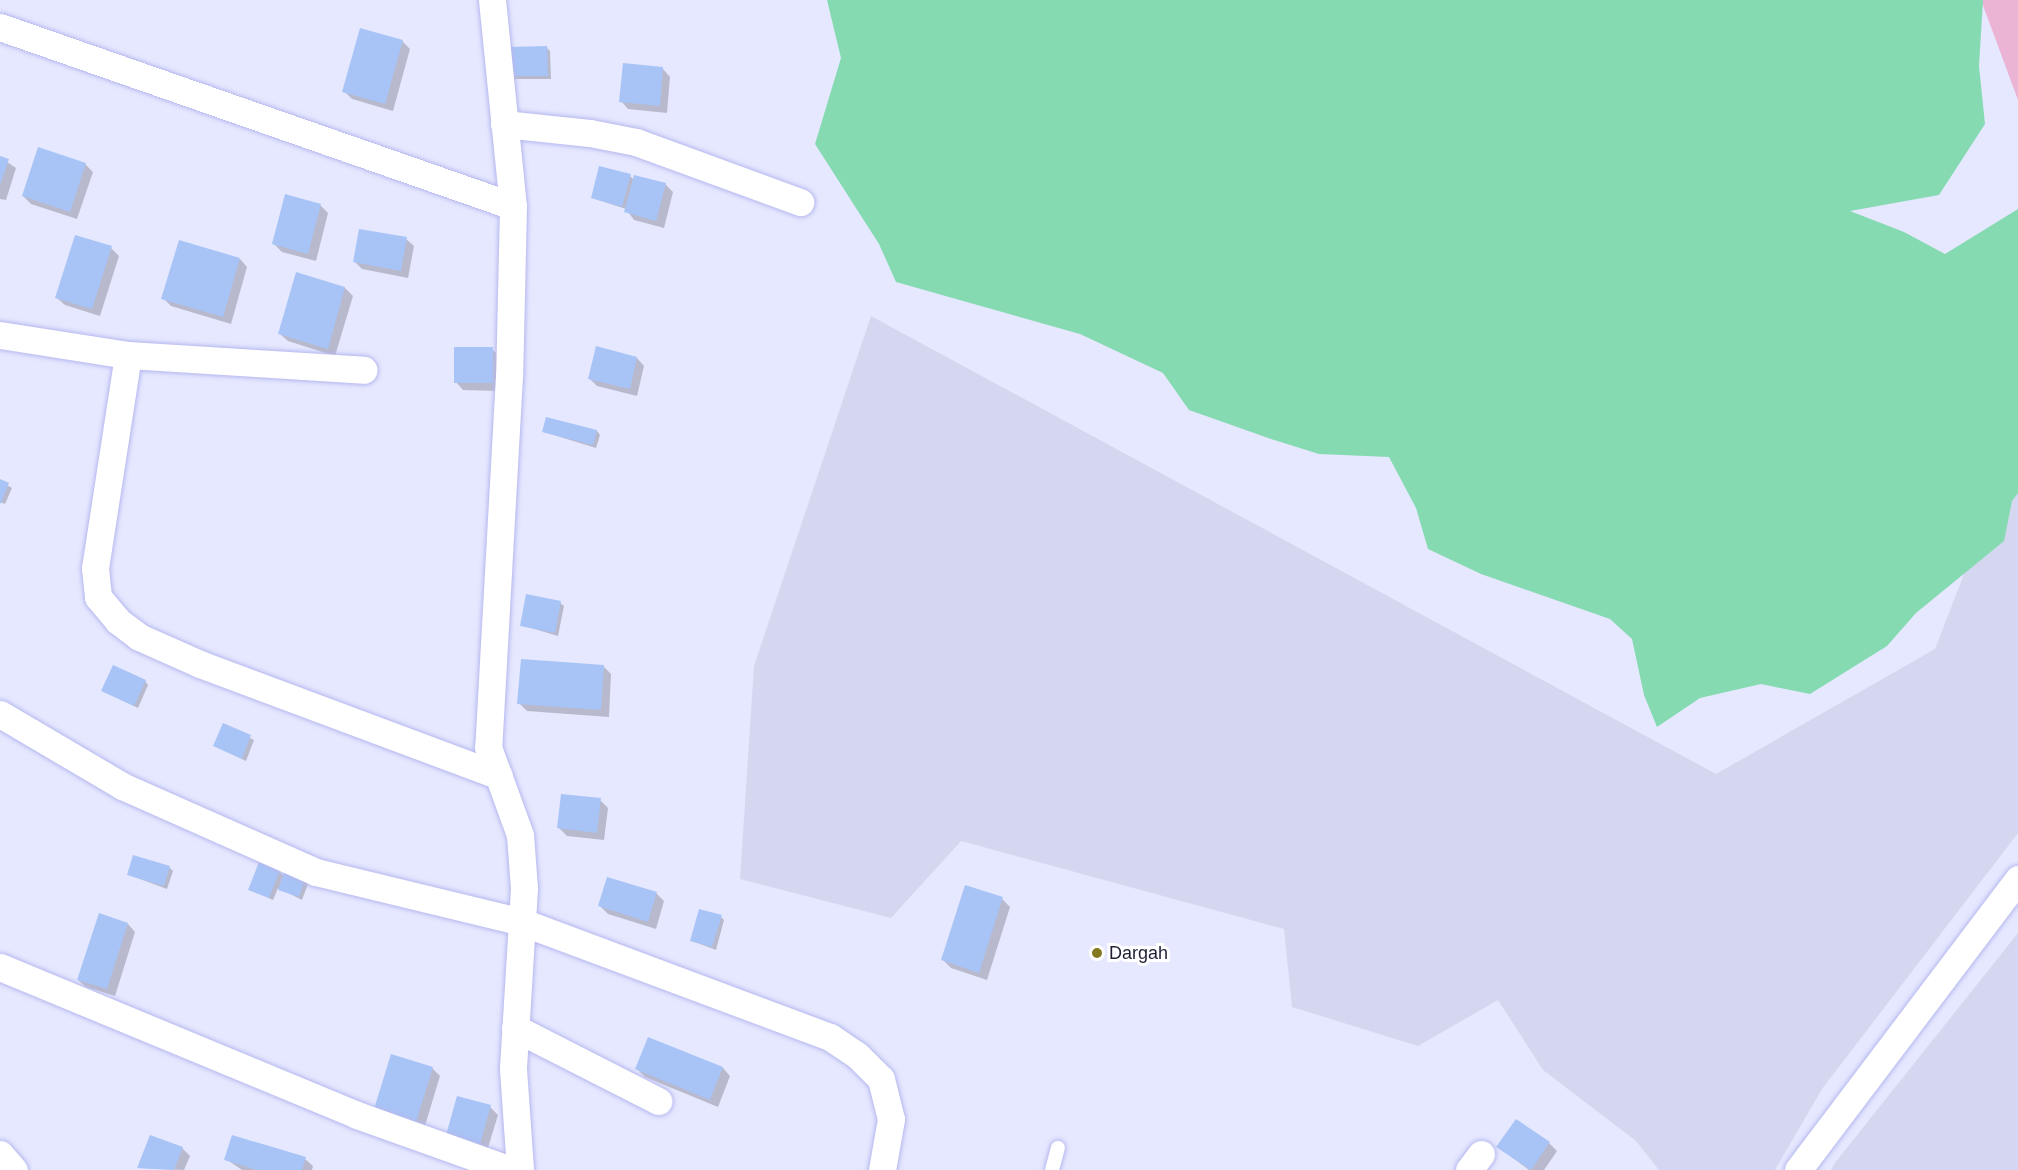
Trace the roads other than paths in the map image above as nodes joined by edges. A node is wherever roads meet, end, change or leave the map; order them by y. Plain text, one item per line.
1 (492, 0) edge
2 (0, 27) edge
3 (504, 124) junction
4 (800, 202) dead end
5 (513, 207) junction
6 (0, 335) edge
7 (128, 355) junction
8 (364, 370) dead end
9 (0, 714) edge
10 (499, 776) junction
11 (2018, 879) edge
12 (522, 922) junction
13 (0, 967) edge
14 (515, 1028) junction
15 (658, 1101) dead end
16 (1058, 1148) dead end
17 (0, 1154) edge
18 (14, 1170) edge
19 (512, 1170) edge
20 (520, 1170) edge
21 (882, 1170) edge
22 (1052, 1170) edge
23 (1798, 1170) edge

1 - 3 street
2 - 5 street
3 - 4 street
3 - 5 street
5 - 10 street
6 - 7 street
7 - 8 street
7 - 10 street
9 - 12 street
10 - 12 street
11 - 23 street
12 - 14 street
12 - 21 street
13 - 19 street
14 - 15 street
14 - 20 street
16 - 22 lane
17 - 18 street

